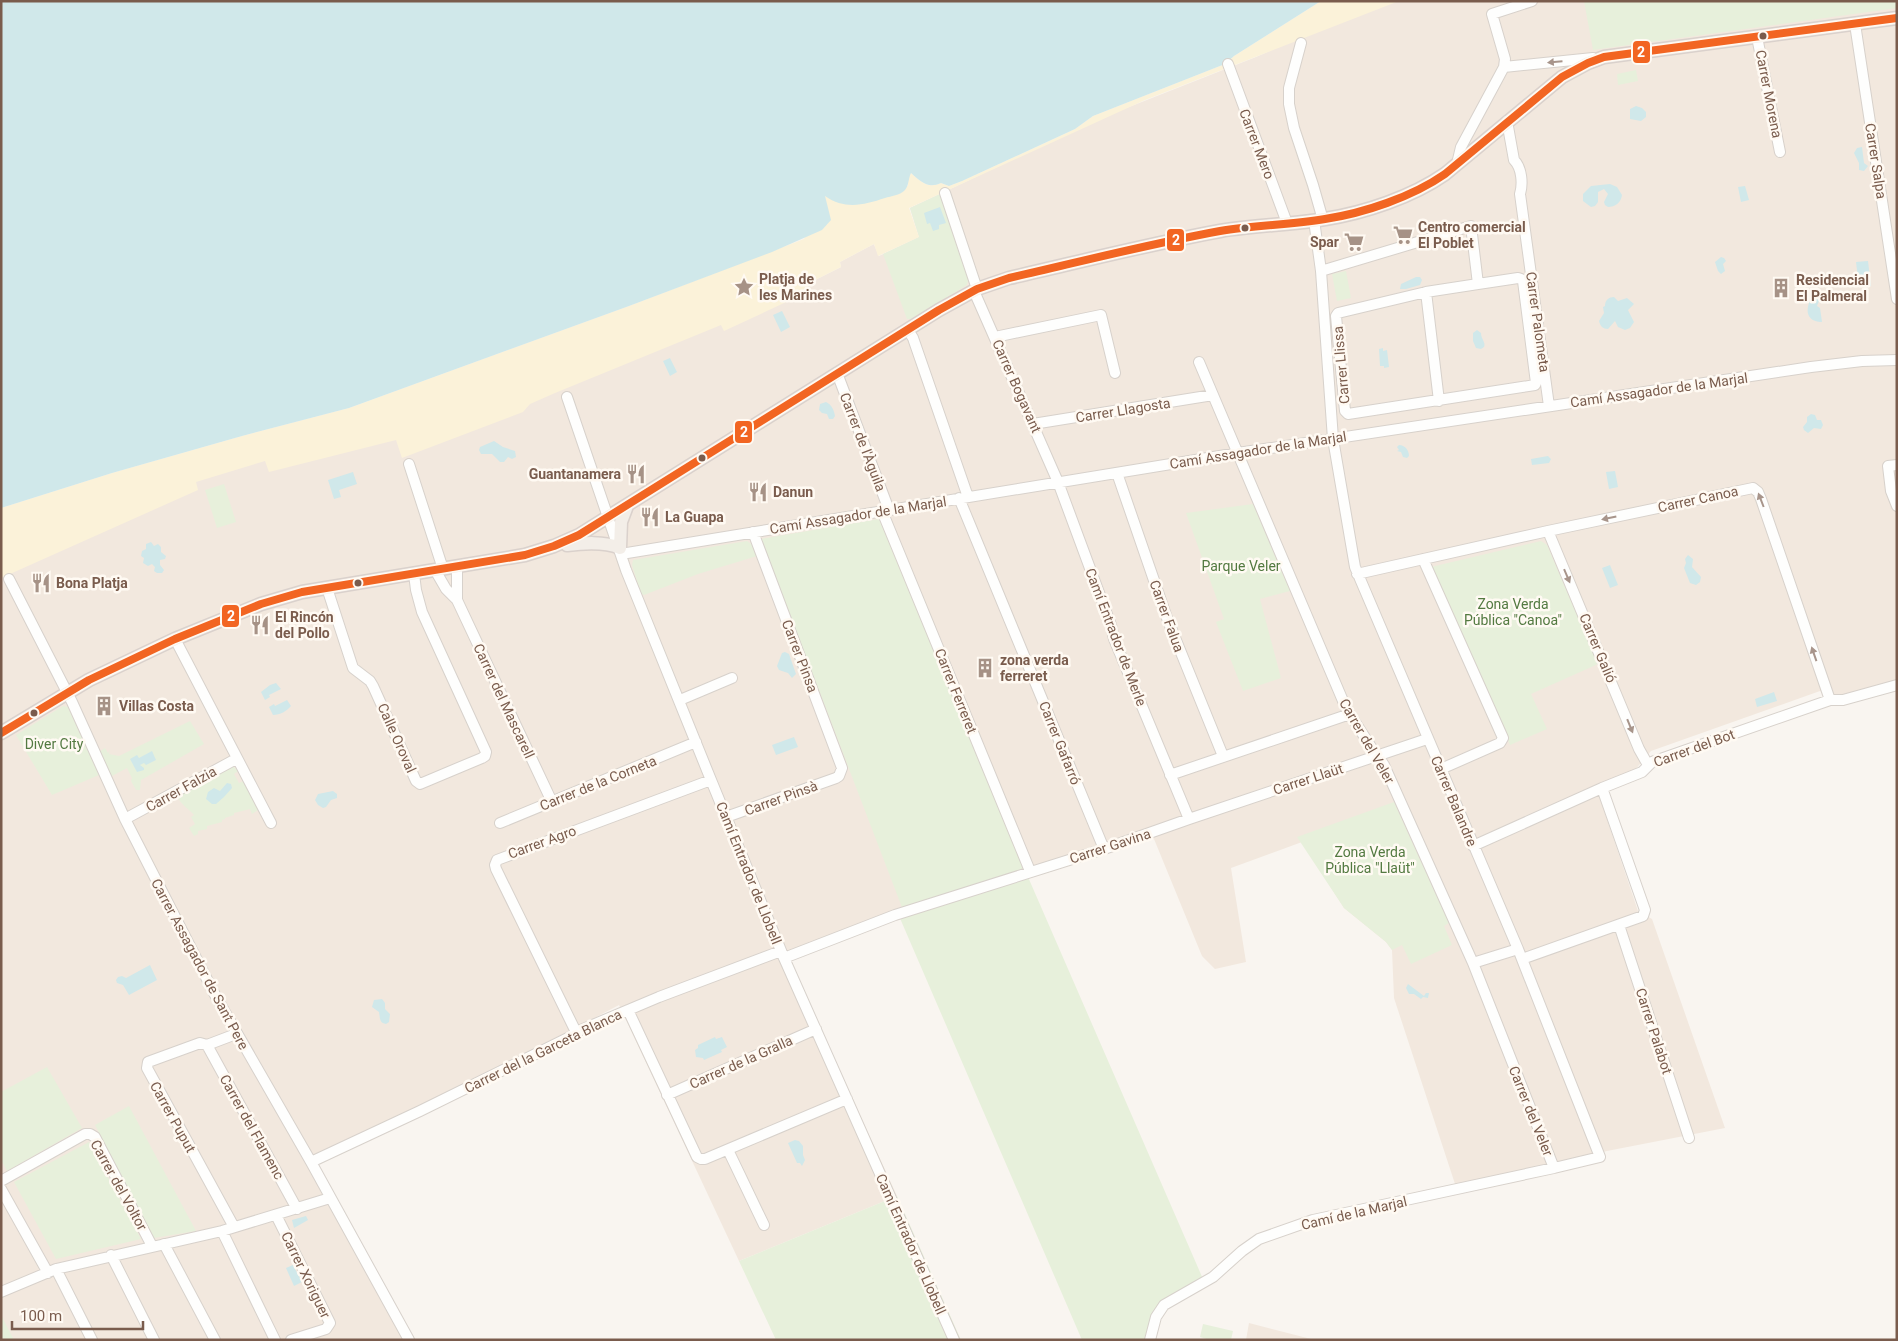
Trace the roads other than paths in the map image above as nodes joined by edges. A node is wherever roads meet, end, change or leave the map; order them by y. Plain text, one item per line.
1 (1532, 1) edge
2 (1897, 18) edge
3 (1854, 24) junction
4 (1757, 36) junction
5 (1301, 43) dead end
6 (1604, 57) junction
7 (1228, 64) dead end
8 (1504, 66) junction
9 (1507, 121) junction
10 (1780, 152) dead end
11 (1457, 164) junction
12 (945, 193) dead end
13 (1319, 220) junction
14 (1287, 223) junction
15 (1321, 271) junction
16 (1478, 284) junction
17 (976, 290) junction
18 (1426, 292) junction
19 (1897, 299) edge
20 (908, 330) junction
21 (995, 337) junction
22 (1897, 360) edge
23 (1199, 362) dead end
24 (837, 373) junction
25 (1115, 373) dead end
26 (1213, 395) junction
27 (567, 397) dead end
28 (1439, 401) junction
29 (1549, 406) junction
30 (1033, 424) junction
31 (1333, 439) junction
32 (1238, 453) junction
33 (409, 464) dead end
34 (1897, 465) edge
35 (1117, 473) junction
36 (1058, 482) junction
37 (963, 497) junction
38 (628, 506) junction
39 (1897, 506) edge
40 (885, 511) junction
41 (608, 518) junction
42 (1548, 531) junction
43 (753, 532) junction
44 (554, 546) junction
45 (620, 551) junction
46 (1423, 559) junction
47 (457, 567) junction
48 (439, 570) junction
49 (414, 574) junction
50 (1357, 574) junction
51 (10, 579) dead end
52 (327, 588) junction
53 (457, 600) junction
54 (175, 640) junction
55 (732, 678) dead end
56 (1897, 685) edge
57 (67, 692) junction
58 (680, 700) junction
59 (1830, 700) junction
60 (1350, 714) junction
61 (1, 733) edge
62 (1428, 739) junction
63 (696, 742) junction
64 (1223, 756) junction
65 (1378, 757) junction
66 (236, 759) junction
67 (1648, 765) junction
68 (1440, 769) junction
69 (1170, 775) junction
70 (836, 778) joint
71 (711, 780) junction
72 (1602, 788) junction
73 (552, 802) junction
74 (726, 817) junction
75 (125, 819) junction
76 (1188, 819) junction
77 (271, 823) dead end
78 (500, 823) dead end
79 (1473, 846) junction
80 (1104, 849) junction
81 (1030, 871) junction
82 (1619, 924) junction
83 (782, 954) junction
84 (1520, 954) junction
85 (1472, 963) junction
86 (628, 1010) junction
87 (816, 1028) junction
88 (576, 1032) junction
89 (236, 1034) junction
90 (207, 1045) junction
91 (667, 1095) junction
92 (846, 1099) junction
93 (1689, 1138) dead end
94 (728, 1150) junction
95 (1600, 1157) joint
96 (311, 1162) junction
97 (1554, 1168) junction
98 (1, 1181) edge
99 (1, 1189) edge
100 (330, 1198) junction
101 (297, 1209) junction
102 (276, 1215) junction
103 (764, 1225) dead end
104 (234, 1227) junction
105 (222, 1231) junction
106 (164, 1244) junction
107 (152, 1246) junction
108 (110, 1255) junction
109 (52, 1271) junction
110 (1, 1292) edge
111 (92, 1340) edge
112 (154, 1340) edge
113 (215, 1340) edge
114 (275, 1340) edge
115 (291, 1340) edge
116 (408, 1340) edge
117 (954, 1340) edge
118 (1150, 1340) edge

1 - 8 street
2 - 3 main road
3 - 4 main road
3 - 19 street, Carrer Salpa
4 - 6 main road
4 - 10 street, Carrer Morena
5 - 13 street, Carrer Balandre
6 -> 8 street
6 - 9 main road
7 - 14 street, Carrer Mero
8 - 11 street
9 - 11 main road
9 - 29 street, Carrer Palometa
11 - 13 main road
12 - 17 street, Carrer Bogavant
13 - 14 main road
13 - 15 street, Carrer Balandre
14 - 17 main road
15 - 16 street
15 - 31 street, Carrer Balandre
16 - 18 street, Carrer Llissa
16 - 28 street, Carrer Llissa
17 - 20 main road
17 - 21 street, Carrer Bogavant
18 - 28 street
18 - 28 street, Carrer Llissa
20 - 24 main road
20 - 37 street, Carrer Gafarró
21 - 25 street
21 - 30 street, Carrer Bogavant
22 - 29 street, Camí Assagador de la Marjal
23 - 26 street
24 - 38 main road
24 - 40 street, Carrer de l'Àguila
26 - 30 street, Carrer Llagosta
26 - 32 street
27 - 41 street, Camí Entrador de Llobell
29 - 31 street, Camí Assagador de la Marjal
30 - 36 street, Carrer Bogavant
31 - 32 street, Camí Assagador de la Marjal
31 - 50 street, Carrer Balandre
32 - 35 street, Camí Assagador de la Marjal
32 - 60 street, Carrer del Veler
33 - 48 street, Carrer del Mascarell
34 - 39 street
35 - 36 street, Camí Assagador de la Marjal
35 - 64 street, Carrer Falua
36 - 37 street, Camí Assagador de la Marjal
36 - 69 street, Camí Entrador de Merle
37 - 40 street, Camí Assagador de la Marjal
37 - 80 street, Carrer Gafarró
38 - 41 main road
38 - 45 main road
40 - 43 street, Camí Assagador de la Marjal
40 - 81 street, Carrer Ferreret
41 - 44 main road
41 - 45 street, Camí Entrador de Llobell
42 - 46 street, Carrer Canoa
59 -> 42 street, Carrer Canoa
42 -> 67 street, Carrer Galió
43 - 45 street, Camí Assagador de la Marjal
43 - 70 street, Carrer Pinsa
44 - 45 main road
44 - 47 main road
45 - 58 street, Camí Entrador de Llobell
46 - 50 street, Carrer Canoa
46 - 68 street
47 - 48 main road
47 - 53 street, Carrer del Mascarell
48 - 49 main road
48 - 53 street, Carrer del Mascarell
49 - 52 main road
49 - 52 street, Calle Oroval
50 - 62 street, Carrer Balandre
51 - 57 street, Carrer Assagador de Sant Pere
52 - 54 main road
53 - 73 street, Carrer del Mascarell
54 - 57 main road
54 - 66 street
55 - 58 street
56 - 59 street, Carrer del Bot
57 - 61 main road
57 - 75 street, Carrer Assagador de Sant Pere
58 - 63 street, Camí Entrador de Llobell
59 - 67 street, Carrer del Bot
60 - 64 street
60 - 65 street, Carrer del Veler
62 - 65 street, Carrer Llaüt
62 - 68 street, Carrer Balandre
63 - 71 street, Camí Entrador de Llobell
63 - 73 street, Carrer de la Corneta
64 - 69 street
65 - 76 street, Carrer Llaüt
65 - 85 street, Carrer del Veler
66 - 75 street, Carrer Falzia
66 - 77 street
67 - 72 street, Carrer del Bot
68 - 79 street, Carrer Balandre
69 - 76 street, Camí Entrador de Merle
70 - 74 street, Carrer Pinsà
71 - 74 street, Camí Entrador de Llobell
71 - 88 street, Carrer Agro
72 - 79 street, Carrer del Bot
72 - 82 street
73 - 78 street, Carrer de la Corneta
74 - 83 street, Camí Entrador de Llobell
75 - 89 street, Carrer Assagador de Sant Pere
76 - 80 street, Carrer Gavina
79 - 84 street, Carrer Balandre
80 - 81 street, Carrer Gavina
81 - 83 street, Carrer Gavina
82 - 84 street
82 - 93 street, Carrer Palabot
83 - 86 street, Carrer del la Garceta Blanca
83 - 87 street, Camí Entrador de Llobell
84 - 85 street
84 - 95 street, Carrer Balandre
85 - 97 street, Carrer del Veler
86 - 88 street, Carrer del la Garceta Blanca
86 - 91 street
87 - 91 street, Carrer de la Gralla
87 - 92 street, Camí Entrador de Llobell
88 - 96 street, Carrer del la Garceta Blanca
89 - 90 street, Carrer Puput
89 - 96 street, Carrer Assagador de Sant Pere
90 - 101 street, Carrer del Flamenc
90 - 104 street, Carrer Puput
91 - 94 street
92 - 94 street
92 - 117 street, Camí Entrador de Llobell
94 - 103 street
95 - 97 street, Camí de la Marjal
96 - 100 street, Carrer Assagador de Sant Pere
97 - 118 street, Camí de la Marjal
98 - 107 street, Carrer del Voltor
99 - 109 street
100 - 101 street, Carrer Xoriguer
100 - 116 street, Carrer Assagador de Sant Pere
101 - 102 street, Carrer Xoriguer
102 - 104 street, Carrer Xoriguer
102 - 115 street, Carrer Xoriguer
104 - 105 street, Carrer Xoriguer
105 - 106 street, Carrer Xoriguer
105 - 114 street
106 - 107 street, Carrer Xoriguer
106 - 113 street
107 - 108 street, Carrer Xoriguer
108 - 109 street, Carrer Xoriguer
108 - 112 street
109 - 110 street, Carrer Xoriguer
109 - 111 street

